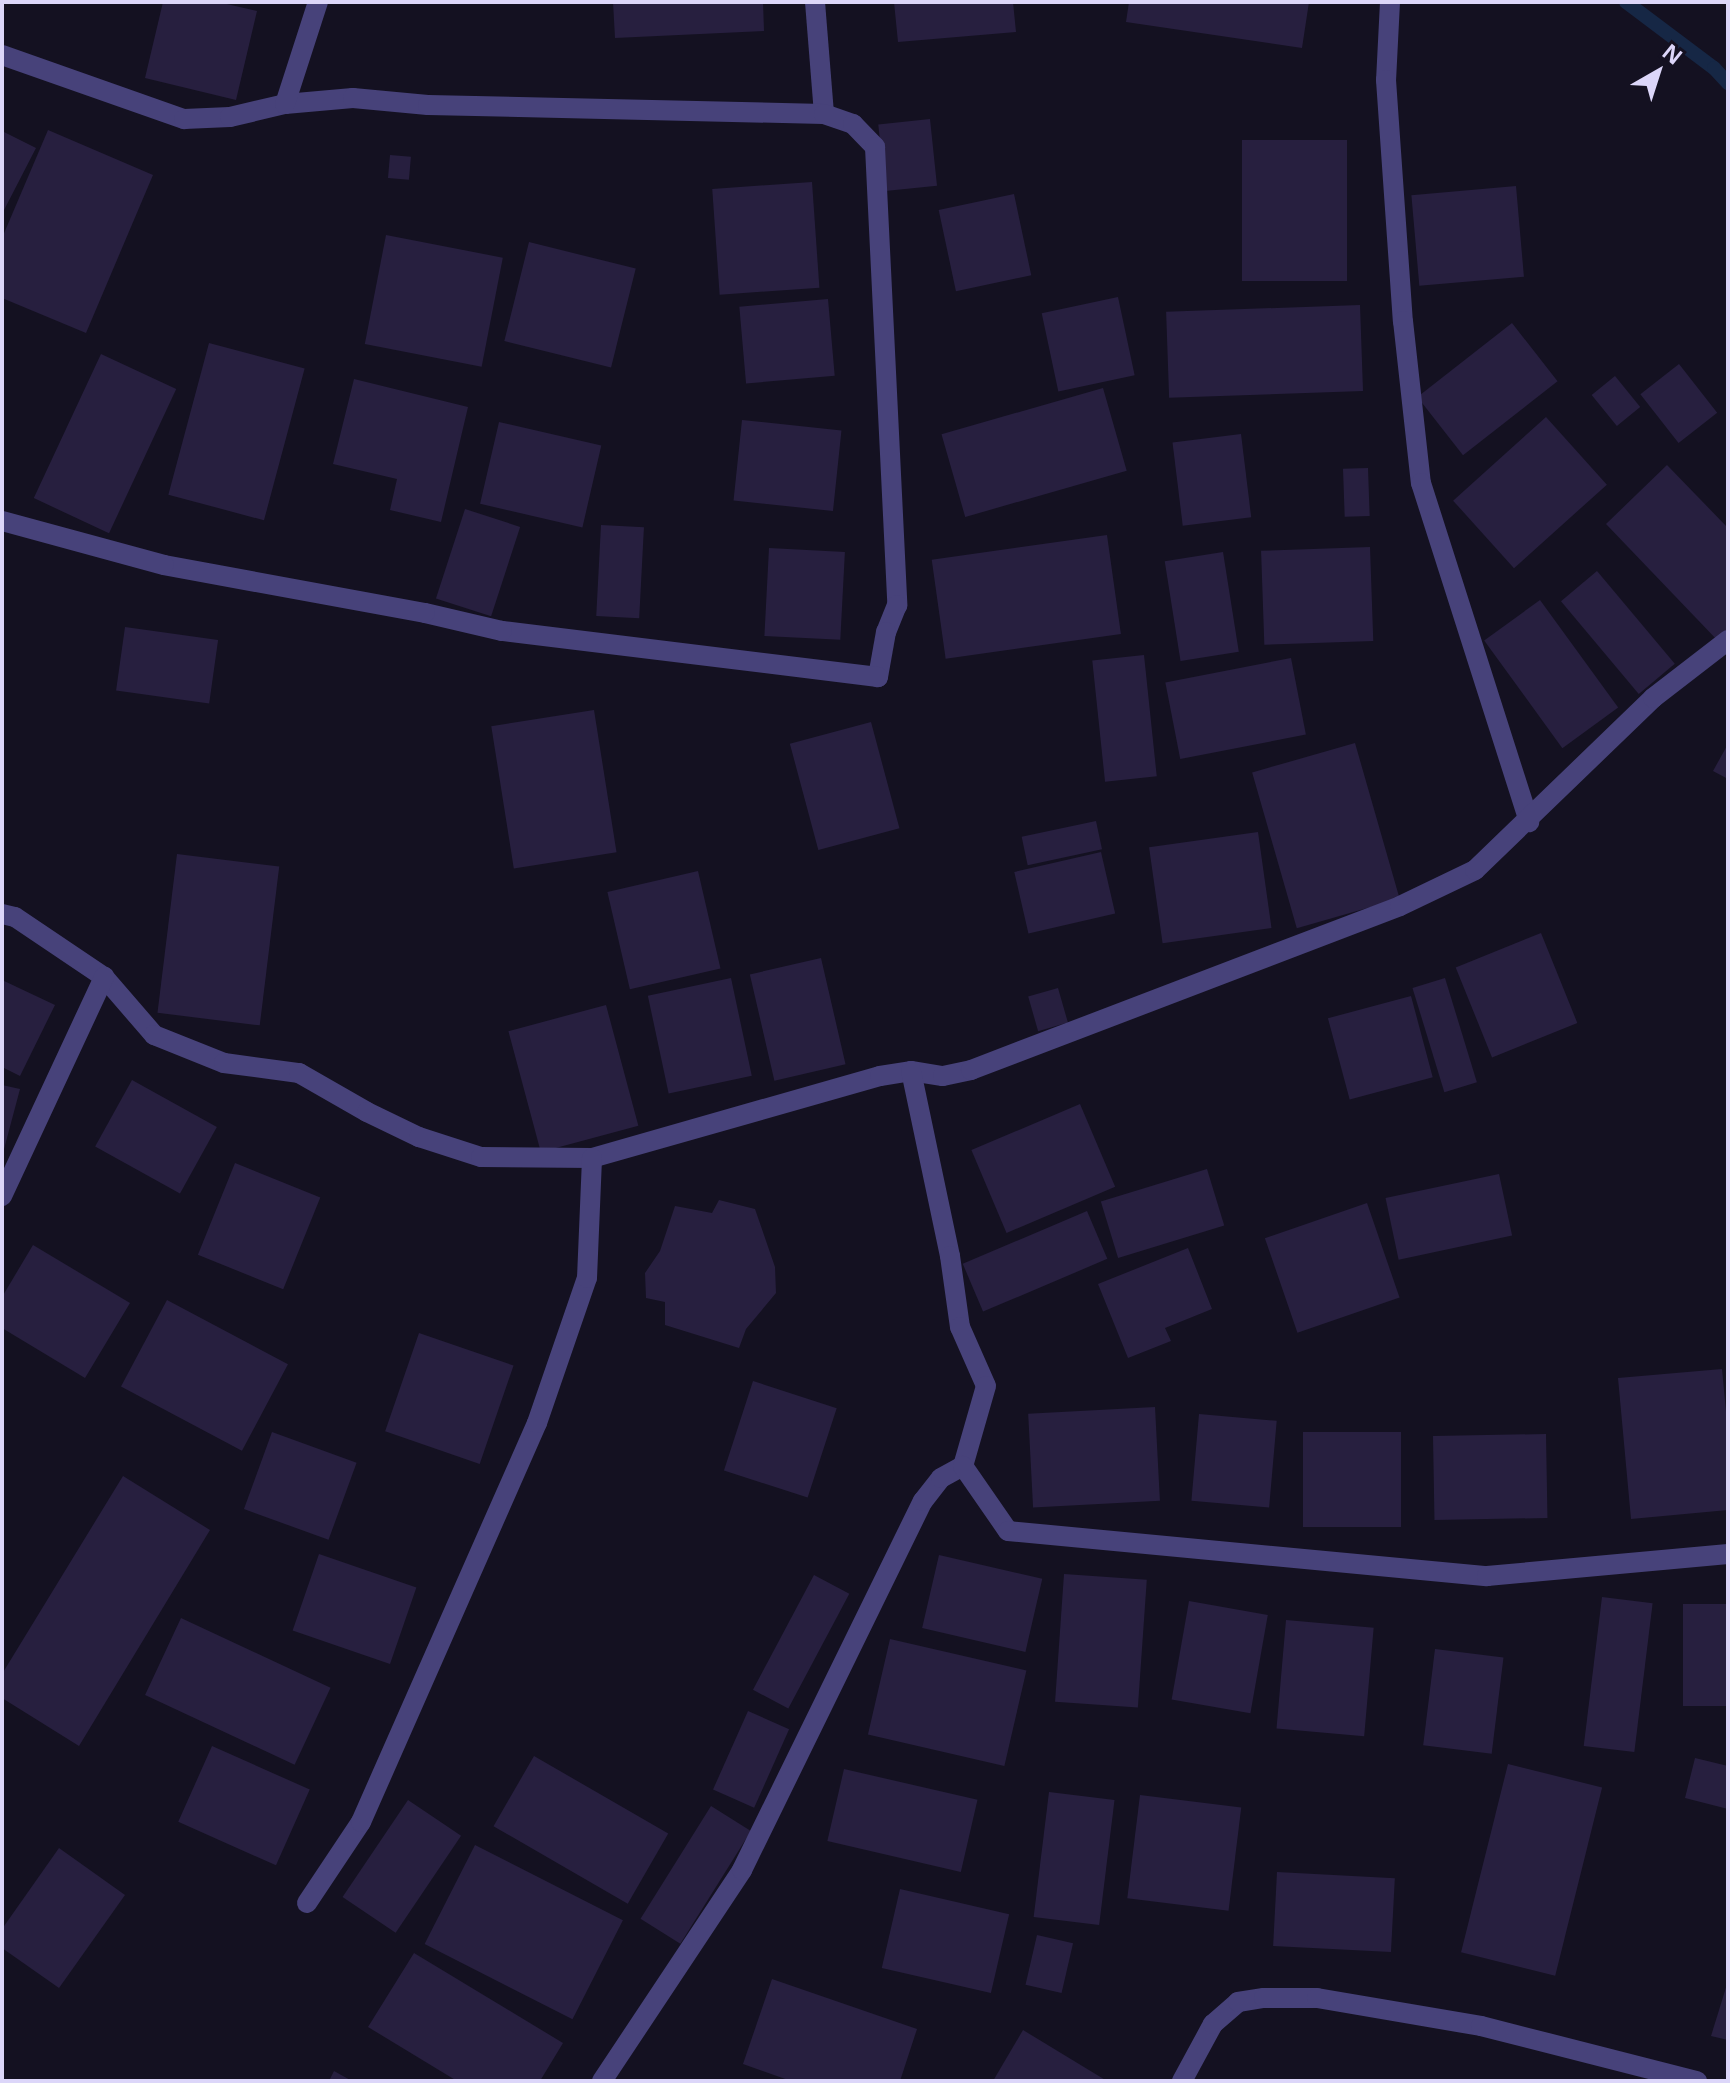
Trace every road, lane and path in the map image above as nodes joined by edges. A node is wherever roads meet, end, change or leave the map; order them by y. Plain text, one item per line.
1 (318, 2) edge
2 (815, 2) edge
3 (1390, 2) edge
4 (2, 55) edge
5 (285, 104) junction
6 (824, 114) junction
7 (2, 521) edge
8 (1728, 640) edge
9 (1529, 822) junction
10 (2, 914) edge
11 (104, 977) junction
12 (911, 1071) junction
13 (592, 1158) junction
14 (2, 1196) edge
15 (963, 1466) junction
16 (1728, 1554) edge
17 (307, 1903) dead end
18 (602, 2081) edge
19 (1182, 2081) edge
20 (1697, 2081) edge

1 - 5 street
2 - 6 street
3 - 9 street
4 - 5 street
5 - 6 street
6 - 7 street
8 - 9 street
9 - 12 street
10 - 11 street
11 - 13 street
11 - 14 street
12 - 13 street
12 - 15 street
13 - 17 street
15 - 16 street
15 - 18 street
19 - 20 street

